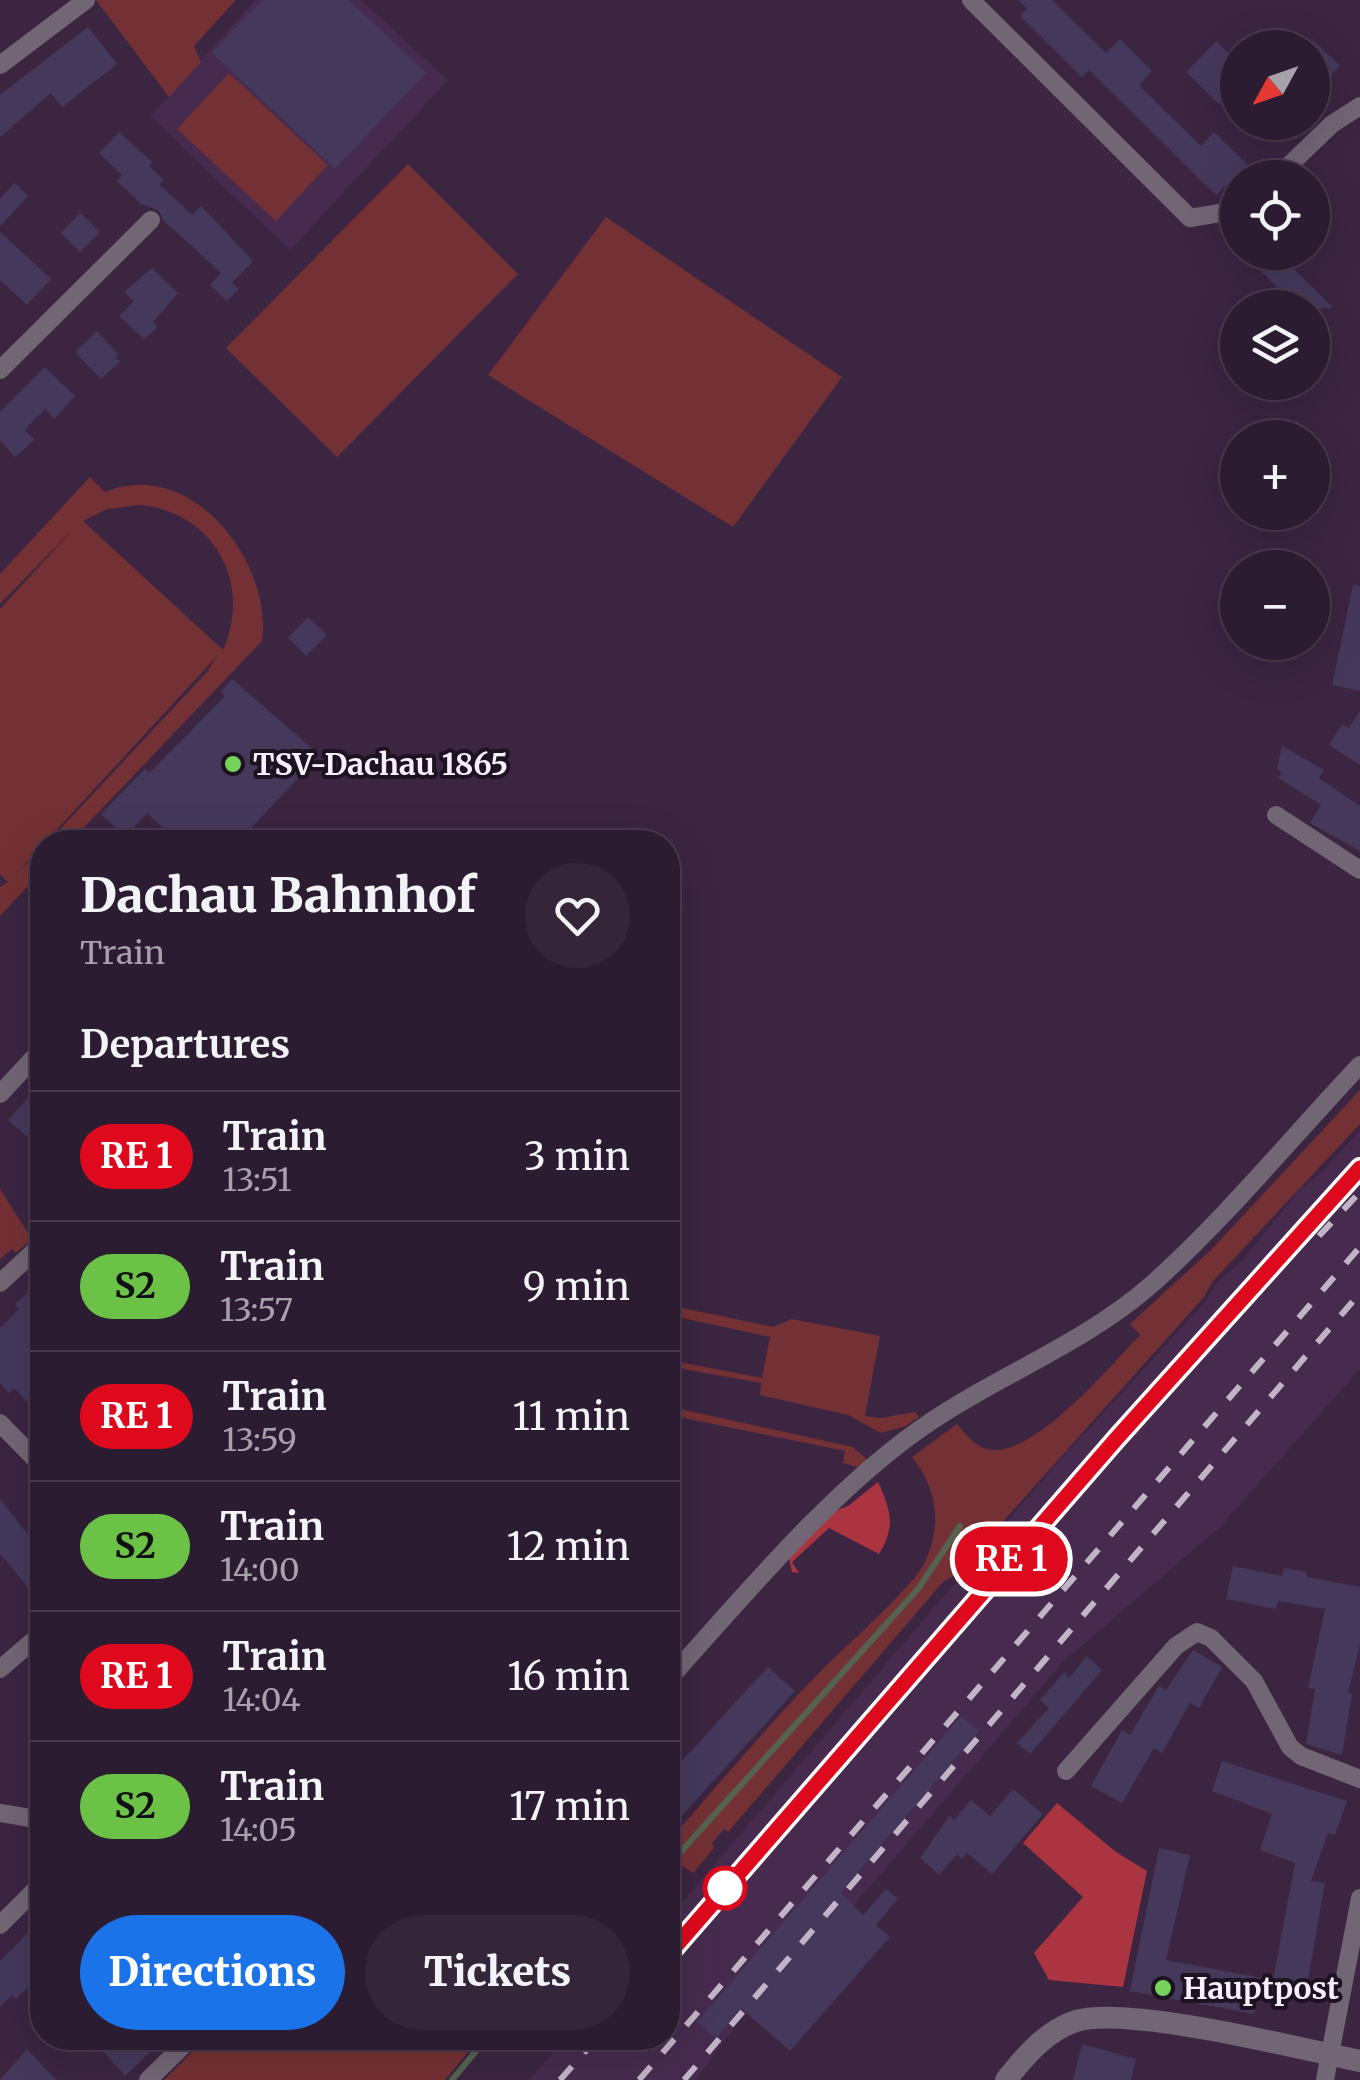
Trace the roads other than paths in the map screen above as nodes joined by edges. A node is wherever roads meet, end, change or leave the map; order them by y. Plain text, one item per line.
1 (86, 0) edge
2 (971, 0) edge
3 (0, 65) edge
4 (1360, 106) edge
5 (1295, 160) edge
6 (1220, 213) edge
7 (150, 220) dead end
8 (0, 370) edge
9 (1276, 814) dead end
10 (1360, 870) edge
11 (30, 1062) edge
12 (1360, 1065) edge
13 (0, 1094) edge
14 (30, 1255) edge
15 (0, 1283) edge
16 (0, 1423) edge
17 (30, 1454) edge
18 (30, 1643) edge
19 (680, 1667) edge
20 (0, 1669) edge
21 (1066, 1771) dead end
22 (1360, 1779) edge
23 (0, 1813) edge
24 (30, 1818) edge
25 (30, 1894) edge
26 (1360, 1898) edge
27 (0, 1925) edge
28 (179, 2050) edge
29 (1330, 2055) junction
30 (1360, 2061) edge
31 (148, 2080) edge
32 (1006, 2080) edge
33 (1324, 2080) edge

1 - 3 street
2 - 6 street
4 - 5 street
7 - 8 street
9 - 10 street
11 - 13 street
12 - 19 street
14 - 15 street
16 - 17 street
18 - 20 street
21 - 22 street
23 - 24 street
25 - 27 street
26 - 29 street
28 - 31 street
29 - 30 street
29 - 32 street
29 - 33 street

